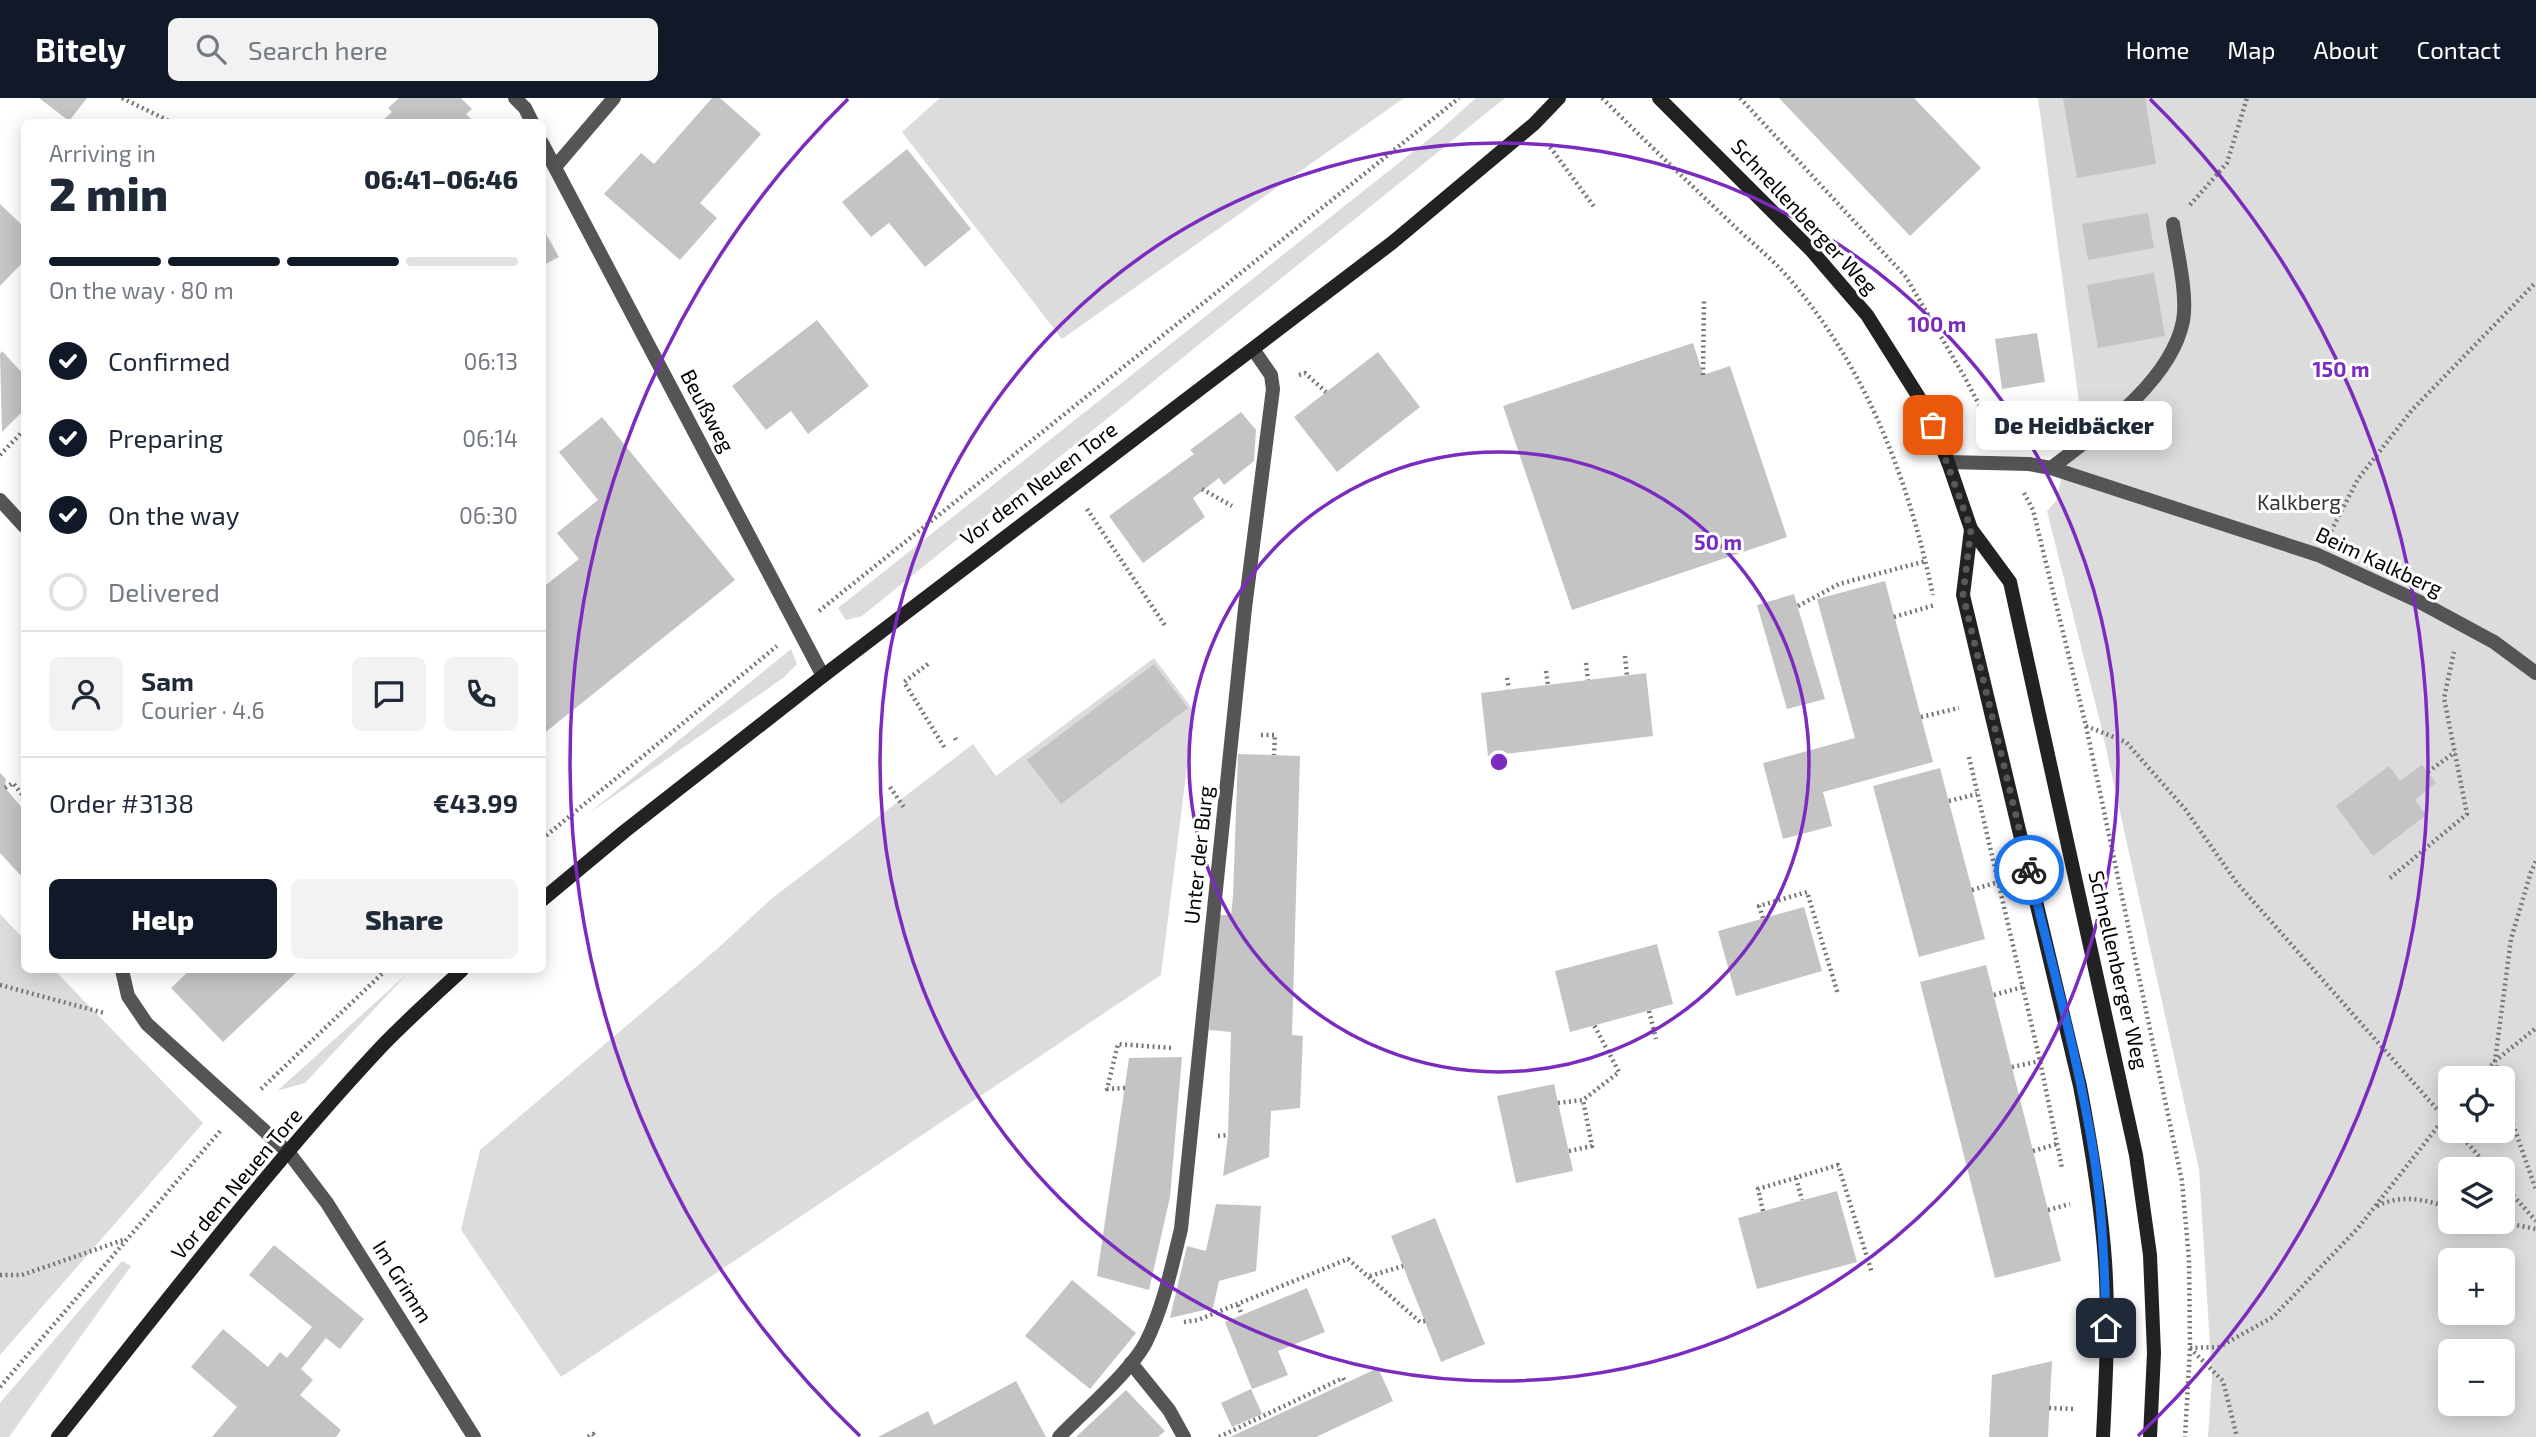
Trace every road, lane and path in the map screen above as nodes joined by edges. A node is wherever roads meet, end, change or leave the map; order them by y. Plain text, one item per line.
1 (122, 98) edge
2 (515, 98) edge
3 (614, 98) edge
4 (1459, 98) edge
5 (1559, 98) edge
6 (1602, 98) edge
7 (1659, 98) edge
8 (1740, 98) edge
9 (2247, 98) edge
10 (165, 119) edge
11 (530, 119) edge
12 (1534, 124) junction
13 (546, 150) edge
14 (555, 167) junction
15 (1595, 208) dead end
16 (2173, 224) joint
17 (2536, 282) edge
18 (1704, 299) dead end
19 (1253, 349) junction
20 (1703, 375) dead end
21 (21, 433) edge
22 (0, 455) edge
23 (1948, 462) junction
24 (2011, 465) junction
25 (2051, 468) junction
26 (1070, 485) junction
27 (0, 500) edge
28 (21, 523) edge
29 (1971, 529) junction
30 (2318, 555) junction
31 (1926, 561) junction
32 (1935, 605) junction
33 (1798, 606) dead end
34 (1938, 616) dead end
35 (1894, 617) dead end
36 (2461, 624) junction
37 (1166, 627) dead end
38 (798, 629) junction
39 (1625, 656) dead end
40 (1586, 663) dead end
41 (928, 664) dead end
42 (1546, 671) dead end
43 (2536, 673) edge
44 (823, 676) junction
45 (1627, 676) dead end
46 (1507, 678) dead end
47 (1588, 681) dead end
48 (1548, 685) dead end
49 (1509, 689) dead end
50 (1956, 696) dead end
51 (1959, 708) junction
52 (1921, 717) dead end
53 (1961, 720) dead end
54 (2085, 726) junction
55 (1966, 744) dead end
56 (946, 750) dead end
57 (2455, 752) junction
58 (2428, 772) dead end
59 (890, 787) dead end
60 (5, 788) dead end
61 (21, 793) edge
62 (1977, 793) junction
63 (1949, 801) dead end
64 (905, 809) dead end
65 (546, 836) edge
66 (2536, 862) edge
67 (2390, 878) dead end
68 (1998, 882) junction
69 (1972, 890) dead end
70 (546, 897) edge
71 (1763, 918) dead end
72 (123, 973) edge
73 (383, 973) edge
74 (459, 973) edge
75 (0, 985) edge
76 (2023, 987) junction
77 (1838, 994) dead end
78 (1994, 995) dead end
79 (1649, 1011) dead end
80 (148, 1024) junction
81 (1594, 1025) dead end
82 (2536, 1028) edge
83 (1656, 1039) dead end
84 (1201, 1050) junction
85 (2040, 1060) junction
86 (2495, 1061) junction
87 (2491, 1066) edge
88 (2496, 1066) edge
89 (2012, 1067) dead end
90 (1125, 1088) dead end
91 (1583, 1100) junction
92 (1558, 1102) dead end
93 (240, 1108) junction
94 (2438, 1110) edge
95 (2438, 1125) edge
96 (2515, 1130) edge
97 (2467, 1143) edge
98 (2057, 1144) junction
99 (1569, 1151) dead end
100 (2033, 1151) dead end
101 (289, 1153) junction
102 (2480, 1157) edge
103 (1796, 1178) junction
104 (2065, 1180) dead end
105 (2536, 1190) edge
106 (2067, 1192) dead end
107 (2515, 1198) edge
108 (1802, 1200) dead end
109 (2070, 1204) junction
110 (2438, 1204) edge
111 (2374, 1207) junction
112 (2048, 1210) dead end
113 (1763, 1211) dead end
114 (2072, 1217) dead end
115 (2536, 1221) edge
116 (2515, 1225) edge
117 (2536, 1229) edge
118 (128, 1238) junction
119 (1403, 1266) dead end
120 (1872, 1273) dead end
121 (0, 1275) edge
122 (1370, 1276) junction
123 (1238, 1305) junction
124 (1242, 1315) dead end
125 (1424, 1321) dead end
126 (1152, 1327) junction
127 (2190, 1348) junction
128 (1131, 1363) junction
129 (1346, 1383) dead end
130 (0, 1387) edge
131 (2049, 1408) dead end
132 (2080, 1409) dead end
133 (58, 1437) edge
134 (474, 1437) edge
135 (589, 1437) edge
136 (595, 1437) edge
137 (1059, 1437) edge
138 (1184, 1437) edge
139 (1219, 1437) edge
140 (2103, 1437) edge
141 (2150, 1437) edge
142 (2185, 1437) edge
143 (2237, 1437) edge

1 - 10 path
2 - 11 street
3 - 14 street
4 - 38 path, Vor dem Neuen Tore
5 - 12 main road, Vor dem Neuen Tore
6 - 31 path
7 - 23 main road, Schnellenberger Weg
8 - 24 path
9 - 16 path
12 - 15 path
12 - 19 main road, Vor dem Neuen Tore
13 - 14 street, Beußweg
14 - 38 street, Beußweg
16 - 25 street
17 - 30 path
18 - 20 path
19 - 26 main road, Vor dem Neuen Tore
19 - 84 street, Unter der Burg
21 - 22 path
23 - 24 street, Beim Kalkberg
23 - 29 main road, Schnellenberger Weg
24 - 25 street, Beim Kalkberg
24 - 54 path
25 - 30 street, Beim Kalkberg
26 - 37 path
26 - 44 main road, Vor dem Neuen Tore
27 - 28 street
29 - 140 main road, Schnellenberger Weg
29 - 141 main road, Schnellenberger Weg
30 - 36 street, Beim Kalkberg
31 - 32 path
31 - 33 path
32 - 34 path
32 - 35 path
36 - 43 street, Beim Kalkberg
36 - 57 path
38 - 44 street, Beußweg
38 - 65 path, Vor dem Neuen Tore
39 - 45 path
40 - 47 path
41 - 56 path
42 - 48 path
44 - 70 main road, Vor dem Neuen Tore
46 - 49 path
50 - 51 path
51 - 52 path
51 - 53 path
54 - 94 path
54 - 127 path
55 - 62 path
57 - 58 path
57 - 67 path
59 - 64 path
60 - 61 path
62 - 63 path
62 - 68 path
66 - 86 path
68 - 69 path
68 - 76 path
71 - 77 path
72 - 80 street, Im Grimm
73 - 93 path, Vor dem Neuen Tore
74 - 101 main road, Vor dem Neuen Tore
75 - 80 path
76 - 78 path
76 - 85 path
79 - 83 path
80 - 93 street, Im Grimm
81 - 91 path
82 - 86 path
84 - 90 path
84 - 126 street, Unter der Burg
85 - 89 path
85 - 98 path
86 - 87 path
86 - 88 path
91 - 92 path
91 - 99 path
93 - 101 street, Im Grimm
93 - 118 path, Vor dem Neuen Tore
95 - 111 path
96 - 105 path
97 - 102 path
98 - 100 path
98 - 104 path
101 - 133 main road, Vor dem Neuen Tore
101 - 134 street, Im Grimm
103 - 108 path
103 - 113 path
103 - 120 path
106 - 109 path
107 - 115 path
109 - 112 path
109 - 114 path
110 - 111 path
111 - 127 path
116 - 117 path
118 - 121 path
118 - 130 path, Vor dem Neuen Tore
119 - 122 path
122 - 123 path
122 - 125 path
123 - 124 path
123 - 126 path
126 - 128 street, Unter der Burg
127 - 142 path
127 - 143 path
128 - 137 street, Unter der Burg
128 - 138 street
129 - 139 path
131 - 132 path
135 - 136 path

